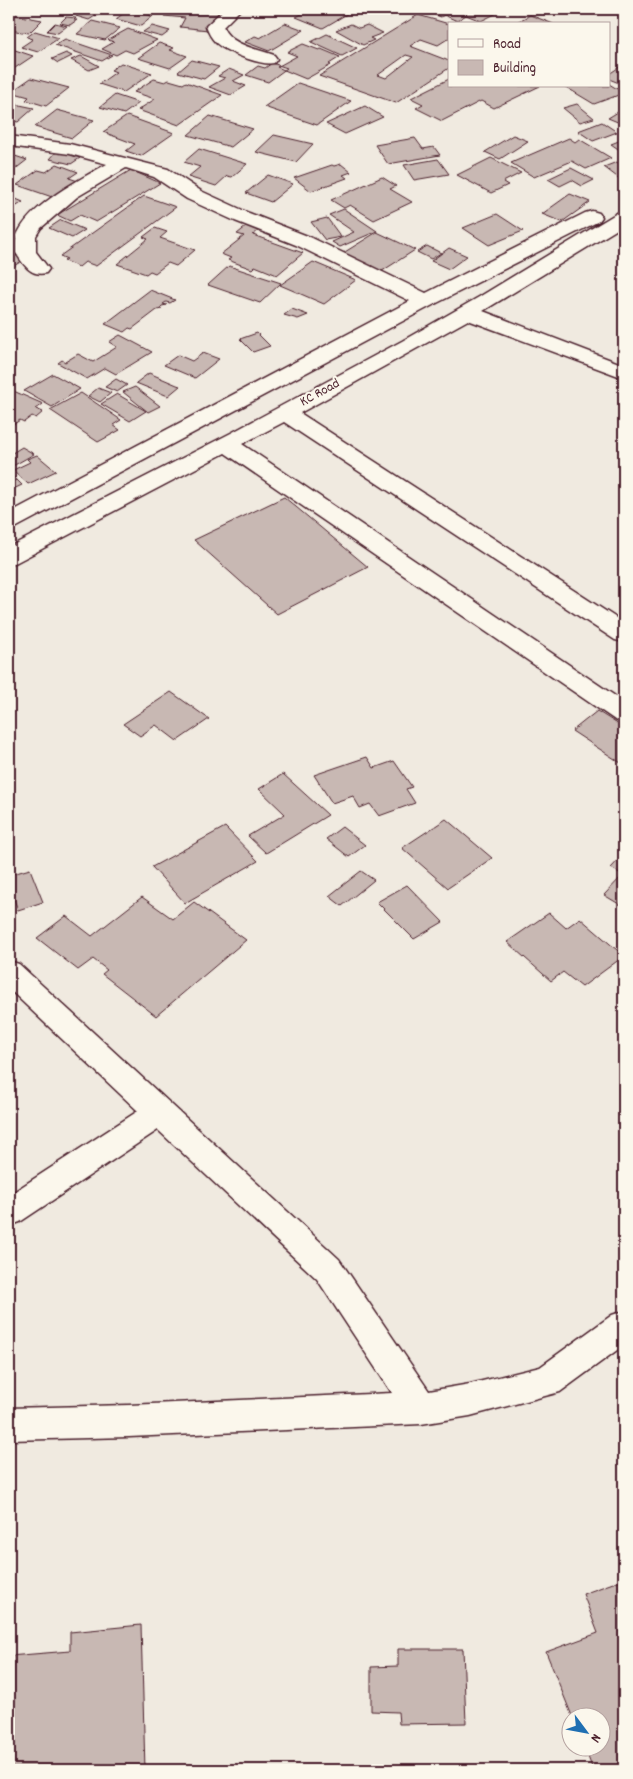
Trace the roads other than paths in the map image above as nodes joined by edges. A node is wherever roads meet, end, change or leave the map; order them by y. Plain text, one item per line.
1 (233, 9) edge
2 (268, 59) dead end
3 (9, 141) edge
4 (124, 162) junction
5 (624, 203) edge
6 (624, 217) edge
7 (39, 269) dead end
8 (426, 301) junction
9 (466, 312) junction
10 (378, 326) junction
11 (411, 343) junction
12 (624, 372) edge
13 (284, 412) junction
14 (227, 444) junction
15 (9, 522) edge
16 (9, 557) edge
17 (624, 634) edge
18 (624, 714) edge
19 (9, 972) edge
20 (160, 1113) junction
21 (9, 1212) edge
22 (624, 1326) edge
23 (420, 1408) junction
24 (9, 1424) edge

1 - 2 street
3 - 4 street
4 - 7 street
4 - 8 street
5 - 8 street
6 - 9 street, KC Road
8 - 10 street
9 - 11 street, KC Road
9 - 12 street
10 - 11 street
10 - 15 street
11 - 13 street, KC Road
13 - 14 street, KC Road
13 - 17 street
14 - 16 street, KC Road
14 - 18 street
19 - 20 street
20 - 21 street
20 - 23 street
22 - 23 street
23 - 24 street

